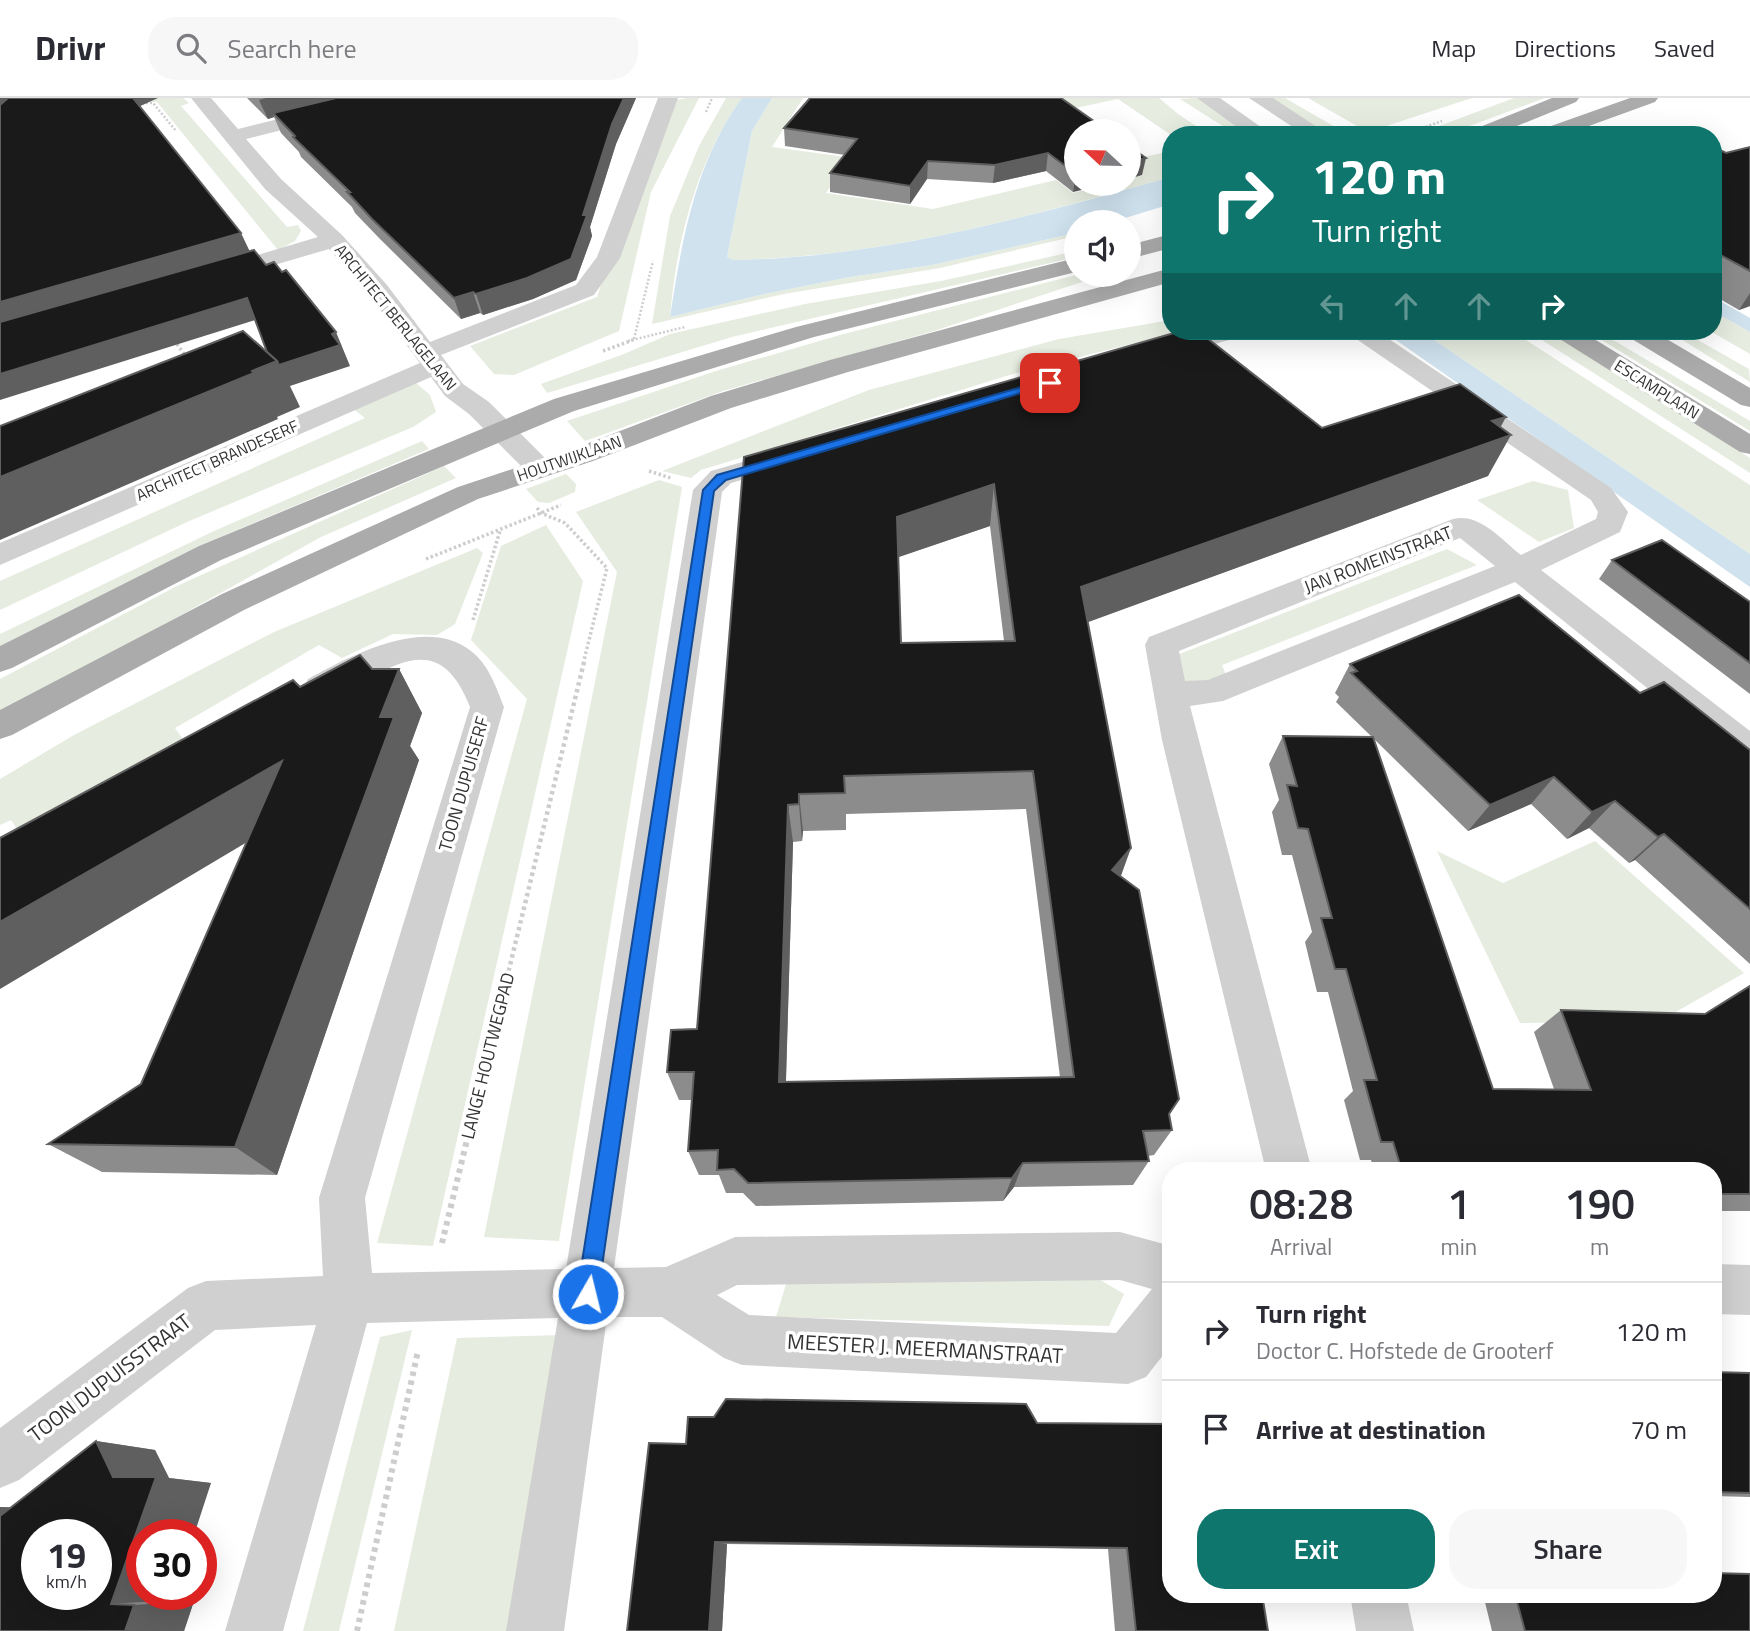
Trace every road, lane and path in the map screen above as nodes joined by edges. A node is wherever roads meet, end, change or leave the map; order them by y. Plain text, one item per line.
1 (141, 98) edge
2 (201, 98) edge
3 (387, 98) edge
4 (668, 98) edge
5 (1207, 98) edge
6 (1259, 98) edge
7 (1569, 98) edge
8 (1648, 98) edge
9 (1249, 126) edge
10 (1304, 126) edge
11 (1499, 126) edge
12 (1569, 126) edge
13 (179, 134) dead end
14 (235, 136) junction
15 (334, 240) junction
16 (1162, 243) edge
17 (1141, 249) edge
18 (1064, 268) edge
19 (1162, 277) edge
20 (194, 281) edge
21 (173, 338) edge
22 (1201, 340) edge
23 (1374, 340) edge
24 (1579, 340) edge
25 (1651, 340) edge
26 (187, 359) edge
27 (429, 360) junction
28 (1129, 360) edge
29 (1750, 398) edge
30 (502, 431) junction
31 (1750, 446) edge
32 (814, 451) edge
33 (540, 469) junction
34 (0, 555) edge
35 (1520, 568) junction
36 (461, 658) junction
37 (0, 660) edge
38 (1170, 695) junction
39 (289, 706) edge
40 (0, 726) edge
41 (1750, 750) edge
42 (1287, 1162) edge
43 (1162, 1268) edge
44 (1722, 1289) edge
45 (1750, 1290) edge
46 (668, 1292) junction
47 (588, 1294) junction
48 (430, 1295) junction
49 (349, 1299) junction
50 (1162, 1316) edge
51 (0, 1461) edge
52 (1380, 1603) edge
53 (254, 1631) edge
54 (357, 1631) edge
55 (536, 1631) edge
56 (1385, 1631) edge

1 - 13 path
2 - 14 street, ARCHITECT BERLAGELAAN
3 - 14 street
4 - 27 street, ARCHITECT BRANDESERF
5 - 9 street
6 - 10 street
7 - 11 main road
8 - 12 main road
14 - 15 street, ARCHITECT BERLAGELAAN
15 - 20 street
15 - 27 street, ARCHITECT BERLAGELAAN
16 - 17 main road
18 - 30 main road
19 - 33 main road, HOUTWIJKLAAN
21 - 26 path
22 - 28 street
23 - 35 street
24 - 31 main road, ESCAMPLAAN
25 - 29 main road
27 - 30 street, ARCHITECT BERLAGELAAN
27 - 34 street, ARCHITECT BRANDESERF
30 - 33 street, ARCHITECT BERLAGELAAN
30 - 37 main road
32 - 47 street
33 - 40 main road, HOUTWIJKLAAN
35 - 38 street
35 - 38 street, JAN ROMEINSTRAAT
35 - 41 street
36 - 39 street
36 - 48 path, LANGE HOUTWEGPAD
36 - 49 street, TOON DUPUISERF
38 - 42 street, JAN ROMEINSTRAAT
43 - 46 street
44 - 45 street
46 - 47 street
46 - 50 street, MEESTER J. MEERMANSTRAAT
47 - 48 street
47 - 55 street
48 - 49 street
48 - 54 path, LANGE HOUTWEGPAD
49 - 51 street, TOON DUPUISSTRAAT
49 - 53 street, TOON DUPUISERF
52 - 56 street

